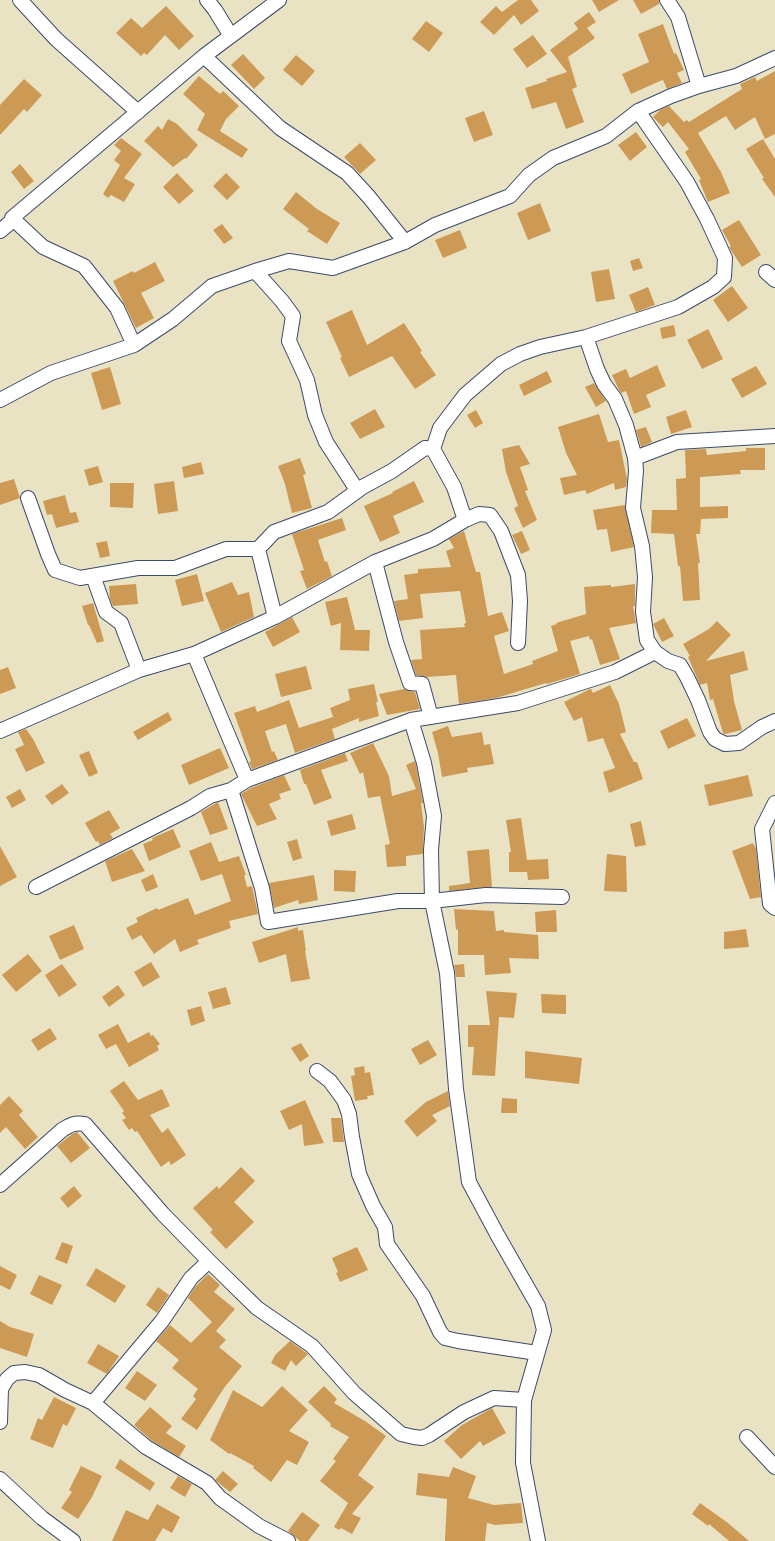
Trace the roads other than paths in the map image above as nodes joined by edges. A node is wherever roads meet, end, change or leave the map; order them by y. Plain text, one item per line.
1 (20, 0) edge
2 (207, 0) edge
3 (279, 0) edge
4 (667, 0) edge
5 (231, 36) junction
6 (204, 56) junction
7 (775, 58) edge
8 (698, 86) junction
9 (138, 112) junction
10 (638, 112) junction
11 (12, 218) junction
12 (0, 231) edge
13 (404, 242) junction
14 (255, 271) junction
15 (586, 337) junction
16 (134, 345) junction
17 (0, 400) edge
18 (775, 436) edge
19 (433, 449) junction
20 (635, 458) junction
21 (357, 490) junction
22 (28, 498) dead end
23 (465, 520) junction
24 (258, 549) junction
25 (375, 562) junction
26 (93, 576) junction
27 (275, 617) junction
28 (518, 643) dead end
29 (655, 652) junction
30 (194, 654) junction
31 (139, 670) junction
32 (431, 717) junction
33 (411, 720) junction
34 (775, 721) edge
35 (0, 731) edge
36 (247, 780) junction
37 (231, 790) junction
38 (775, 803) edge
39 (36, 888) dead end
40 (562, 896) dead end
41 (432, 901) junction
42 (775, 908) edge
43 (318, 1071) dead end
44 (0, 1185) edge
45 (209, 1261) junction
46 (536, 1353) junction
47 (524, 1400) junction
48 (93, 1403) junction
49 (0, 1422) edge
50 (747, 1437) dead end
51 (775, 1466) edge
52 (0, 1479) edge
53 (70, 1540) edge
54 (288, 1541) edge
55 (538, 1541) edge

1 - 9 street
2 - 5 street
3 - 5 street
4 - 8 street
5 - 6 street
6 - 9 street
6 - 13 street
7 - 8 street
8 - 10 street
9 - 11 street
10 - 13 street
10 - 15 street
11 - 12 street
11 - 16 street
13 - 14 street
14 - 16 street
14 - 21 street
15 - 19 street
15 - 20 street
16 - 17 street
18 - 20 street
19 - 21 street
19 - 23 street
20 - 29 street
21 - 24 street
22 - 26 street
23 - 25 street
23 - 28 street
24 - 26 street
24 - 27 street
25 - 27 street
25 - 32 street
26 - 31 street
27 - 30 street
29 - 32 street
29 - 34 street
30 - 31 street
30 - 36 street
31 - 35 street
32 - 33 street
33 - 36 street
33 - 41 street
36 - 37 street
37 - 39 street
37 - 41 street
38 - 42 street
40 - 41 street
41 - 46 street
43 - 46 street
44 - 45 street
45 - 47 street
45 - 48 street
46 - 47 street
47 - 55 street
48 - 49 street
48 - 54 street
50 - 51 street
52 - 53 street

